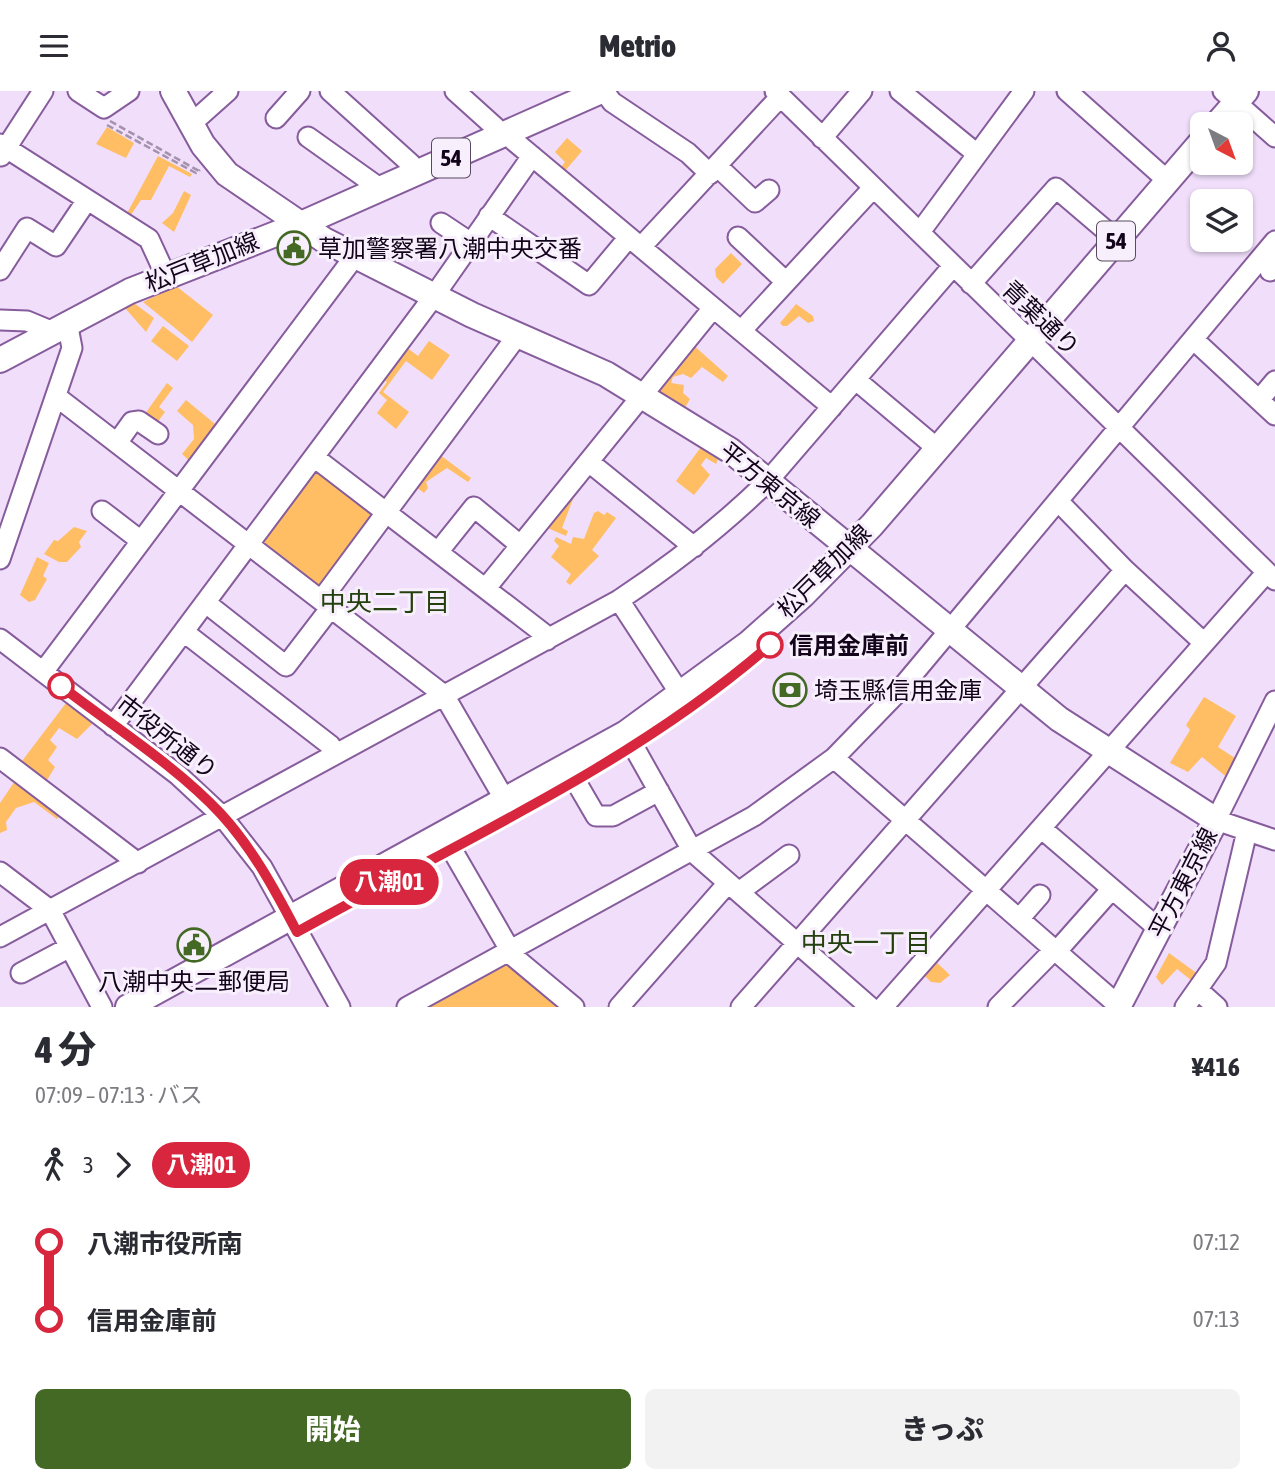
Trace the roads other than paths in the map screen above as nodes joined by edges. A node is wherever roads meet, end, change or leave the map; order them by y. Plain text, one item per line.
1 (43, 91) edge
2 (78, 91) edge
3 (129, 91) edge
4 (173, 91) edge
5 (228, 91) edge
6 (300, 91) edge
7 (603, 91) edge
8 (862, 91) edge
9 (900, 91) edge
10 (1024, 91) edge
11 (1067, 91) edge
12 (1266, 91) edge
13 (335, 93) edge
14 (461, 93) edge
15 (778, 94) edge
16 (1238, 104) edge
17 (276, 118) dead end
18 (191, 124) junction
19 (505, 134) junction
20 (308, 137) dead end
21 (1275, 137) edge
22 (822, 138) junction
23 (2, 149) edge
24 (977, 154) junction
25 (1190, 155) edge
26 (1190, 155) edge
27 (532, 156) junction
28 (714, 170) junction
29 (416, 173) junction
30 (1168, 181) junction
31 (873, 188) junction
32 (381, 189) junction
33 (769, 190) dead end
34 (87, 200) junction
35 (489, 216) junction
36 (301, 223) junction
37 (441, 223) dead end
38 (920, 232) junction
39 (738, 237) dead end
40 (1117, 240) junction
41 (1275, 241) edge
42 (635, 242) junction
43 (471, 243) junction
44 (355, 256) junction
45 (953, 266) junction
46 (1267, 266) edge
47 (0, 270) edge
48 (166, 275) junction
49 (786, 282) junction
50 (971, 284) junction
51 (434, 296) junction
52 (713, 308) junction
53 (0, 320) edge
54 (59, 326) junction
55 (741, 331) junction
56 (517, 336) junction
57 (1193, 339) junction
58 (1036, 347) junction
59 (0, 360) edge
60 (856, 380) junction
61 (1275, 381) edge
62 (643, 395) junction
63 (57, 397) junction
64 (1259, 400) junction
65 (832, 407) junction
66 (1275, 415) edge
67 (1119, 428) junction
68 (158, 434) dead end
69 (117, 443) junction
70 (938, 449) junction
71 (314, 457) junction
72 (589, 462) junction
73 (767, 482) junction
74 (180, 490) junction
75 (1058, 501) junction
76 (102, 511) dead end
77 (385, 512) junction
78 (141, 541) junction
79 (250, 543) junction
80 (520, 545) junction
81 (694, 547) junction
82 (438, 552) junction
83 (856, 554) junction
84 (0, 559) edge
85 (1125, 570) junction
86 (1271, 576) edge
87 (486, 588) junction
88 (619, 600) junction
89 (327, 602) junction
90 (205, 603) junction
91 (950, 631) junction
92 (184, 632) junction
93 (0, 639) edge
94 (547, 640) junction
95 (1203, 642) junction
96 (43, 672) junction
97 (1021, 688) junction
98 (444, 695) junction
99 (681, 695) junction
100 (1275, 701) edge
101 (113, 726) junction
102 (629, 739) junction
103 (1108, 751) junction
104 (336, 754) junction
105 (0, 758) edge
106 (834, 758) junction
107 (575, 780) junction
108 (659, 791) junction
109 (505, 800) junction
110 (222, 816) junction
111 (906, 820) junction
112 (1216, 820) junction
113 (1041, 828) junction
114 (1247, 831) junction
115 (1275, 840) edge
116 (451, 848) junction
117 (693, 852) junction
118 (789, 855) dead end
119 (138, 863) junction
120 (0, 872) edge
121 (734, 887) junction
122 (986, 890) junction
123 (1111, 890) junction
124 (1040, 895) dead end
125 (50, 910) junction
126 (1019, 919) junction
127 (294, 925) junction
128 (1159, 929) junction
129 (0, 937) edge
130 (797, 943) junction
131 (70, 947) junction
132 (509, 950) junction
133 (1055, 951) junction
134 (21, 973) dead end
135 (1198, 990) junction
136 (1119, 1006) edge
137 (102, 1007) edge
138 (128, 1007) edge
139 (160, 1007) edge
140 (340, 1007) edge
141 (407, 1007) edge
142 (574, 1007) edge
143 (619, 1007) edge
144 (741, 1007) edge
145 (870, 1007) edge
146 (883, 1007) edge
147 (998, 1007) edge
148 (1185, 1007) edge
149 (1217, 1007) edge

1 - 23 street
2 - 3 street
4 - 18 main road, 平方東京線
5 - 18 street
6 - 17 street
7 - 19 main road, 松戸草加線 / 54
7 - 28 street
8 - 22 street
9 - 24 street
10 - 24 street
11 - 30 street
12 - 16 main road
13 - 29 street
14 - 19 street
15 - 22 street, 青葉通り
15 - 28 street
16 - 21 street
18 - 36 main road, 平方東京線
19 - 27 street
19 - 29 main road, 松戸草加線 / 54
20 - 32 street
22 - 31 street, 青葉通り
23 - 34 street
24 - 38 street
25 - 30 main road, 松戸草加線 / 54
26 - 58 main road, 松戸草加線 / 54
27 - 35 street
27 - 42 street
28 - 33 street
28 - 42 street
29 - 32 main road, 松戸草加線 / 54
30 - 40 main road, 松戸草加線 / 54
31 - 38 street, 青葉通り
31 - 49 street
32 - 36 main road, 松戸草加線 / 54
34 - 47 street
34 - 48 street
35 - 42 street
35 - 43 street
36 - 44 main road, 平方東京線
36 - 48 main road, 松戸草加線 / 54
37 - 43 street
38 - 45 street, 青葉通り
39 - 49 street
40 - 50 street
40 - 58 main road, 松戸草加線 / 54
41 - 46 street
42 - 52 street
43 - 51 street
44 - 51 main road, 平方東京線
44 - 74 street
45 - 50 street, 青葉通り
45 - 60 street
46 - 57 street
48 - 54 main road, 松戸草加線 / 54
49 - 55 street
50 - 58 street, 青葉通り
51 - 56 main road, 平方東京線
51 - 71 street
52 - 55 street
52 - 62 street
53 - 54 street
54 - 59 main road, 松戸草加線 / 54
54 - 63 street
55 - 65 street
56 - 62 main road, 平方東京線
56 - 77 street
57 - 64 street
57 - 67 street
58 - 67 street, 青葉通り
58 - 70 main road, 松戸草加線 / 54
58 - 83 main road, 松戸草加線 / 54
60 - 65 street
60 - 70 street
61 - 64 street
62 - 72 street
62 - 73 main road, 平方東京線
63 - 69 street
63 - 84 street
64 - 66 street
65 - 73 street
67 - 75 street
67 - 86 street, 青葉通り
68 - 69 street
69 - 74 street
70 - 83 main road, 松戸草加線 / 54
71 - 77 street
71 - 79 street
72 - 80 street
72 - 81 street
73 - 81 street
73 - 83 main road, 平方東京線
74 - 78 street
74 - 79 street
75 - 85 street
75 - 91 street
76 - 78 street
77 - 82 street
77 - 89 street
78 - 96 street
79 - 89 street
79 - 90 street
80 - 82 street
80 - 87 street
81 - 88 street
82 - 87 street
83 - 91 main road, 平方東京線
83 - 99 main road, 松戸草加線 / 54
83 - 102 main road, 松戸草加線 / 54
85 - 95 street
85 - 97 street
86 - 95 street
87 - 94 street
88 - 94 street
88 - 99 street
89 - 90 street
89 - 98 street
90 - 92 street
91 - 97 main road, 平方東京線
91 - 106 street
92 - 101 street
92 - 104 street
93 - 96 street, 市役所通り
94 - 98 street
95 - 103 street
96 - 101 street, 市役所通り
97 - 103 main road, 平方東京線
97 - 111 street
98 - 104 street
98 - 109 street
99 - 102 main road, 松戸草加線 / 54
100 - 112 street
101 - 110 street, 市役所通り
102 - 107 main road, 松戸草加線 / 54
102 - 108 street
102 - 109 main road, 松戸草加線 / 54
103 - 112 main road, 平方東京線
103 - 113 street
104 - 110 street
105 - 119 street
106 - 111 street
106 - 117 street
107 - 108 street
107 - 116 main road, 松戸草加線 / 54
108 - 117 street
109 - 127 main road, 松戸草加線 / 54
110 - 119 street
110 - 127 street, 市役所通り
111 - 122 street
111 - 130 street
112 - 114 street
112 - 128 main road, 平方東京線
113 - 122 street
113 - 123 street
114 - 115 street
114 - 135 street
116 - 127 main road, 松戸草加線 / 54
116 - 132 street
117 - 121 street
117 - 132 street
118 - 121 street
119 - 125 street
120 - 125 street
121 - 130 street
121 - 143 street
122 - 126 street
122 - 146 street
123 - 128 street
123 - 133 street
124 - 126 street
125 - 129 street
125 - 131 street
126 - 133 street
127 - 138 main road, 松戸草加線 / 54
127 - 139 main road, 松戸草加線 / 54
127 - 140 street, 市役所通り
128 - 136 main road, 平方東京線
130 - 144 street
130 - 145 street
131 - 134 street
131 - 137 street
132 - 141 street
132 - 142 street
133 - 136 street
133 - 147 street
135 - 148 street
135 - 149 street

